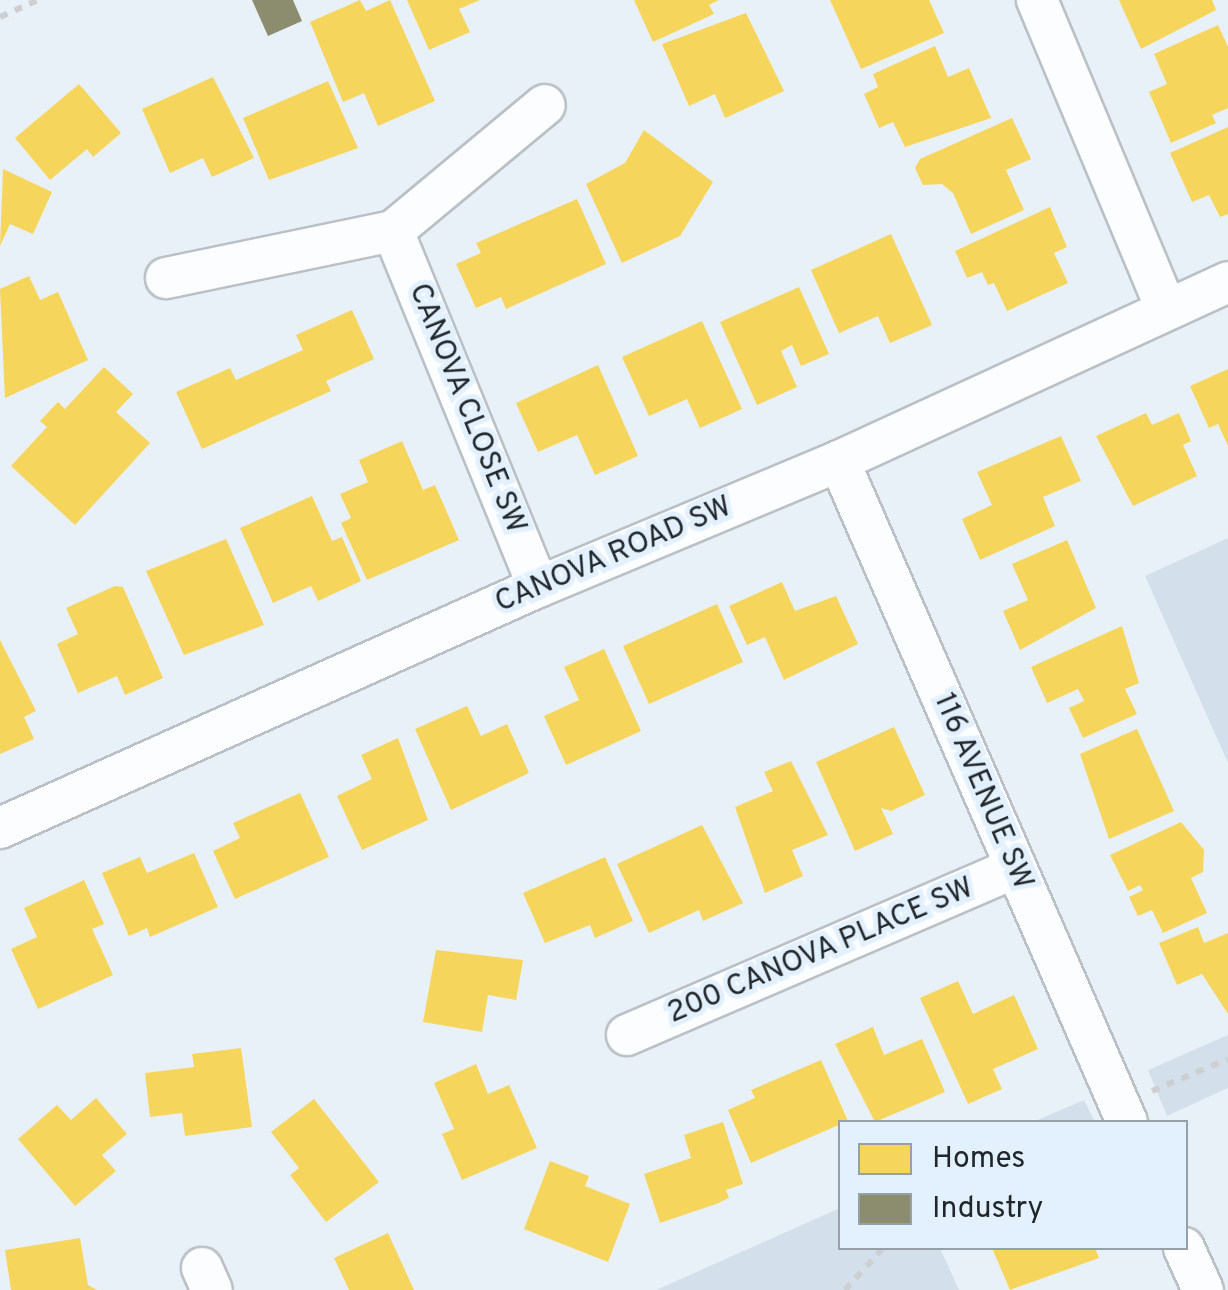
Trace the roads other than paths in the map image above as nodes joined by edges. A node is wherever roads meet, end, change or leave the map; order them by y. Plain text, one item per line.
1 (1037, 0) edge
2 (546, 105) dead end
3 (394, 230) junction
4 (166, 278) dead end
5 (1228, 282) edge
6 (1166, 309) junction
7 (839, 461) junction
8 (538, 587) junction
9 (0, 828) edge
10 (1015, 868) junction
11 (627, 1035) dead end
12 (1139, 1107) edge
13 (1185, 1250) edge
14 (1203, 1290) edge

1 - 6 street
2 - 3 street
3 - 4 street
3 - 8 street, CANOVA CLOSE SW
5 - 6 street, CANOVA ROAD SW
6 - 7 street, CANOVA ROAD SW
7 - 8 street, CANOVA ROAD SW
7 - 10 street, 116 AVENUE SW
8 - 9 street, CANOVA ROAD SW
10 - 11 street, 200 CANOVA PLACE SW
10 - 12 street, 116 AVENUE SW
13 - 14 street

